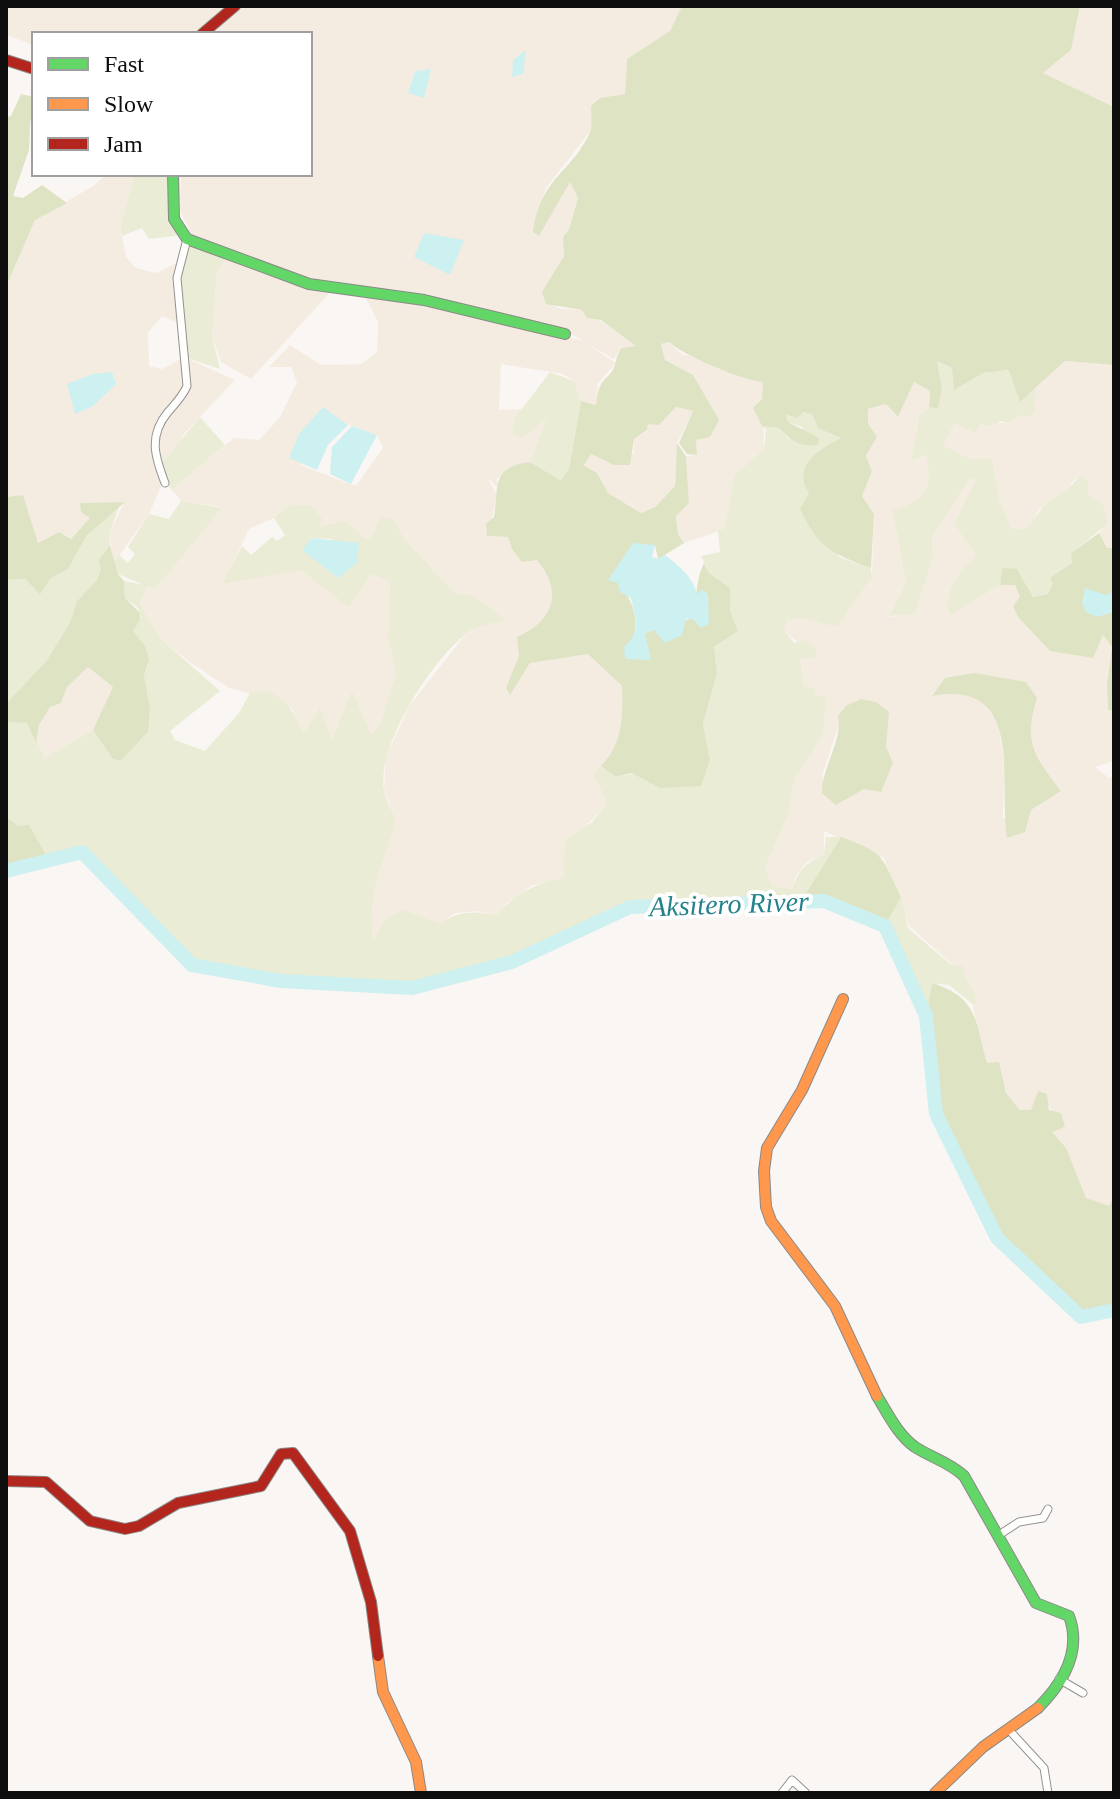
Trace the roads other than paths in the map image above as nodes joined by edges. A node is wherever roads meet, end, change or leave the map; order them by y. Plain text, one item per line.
1 (235, 6) edge
2 (204, 32) edge
3 (6, 60) edge
4 (32, 68) edge
5 (173, 176) edge
6 (187, 239) junction
7 (565, 334) dead end
8 (165, 483) dead end
9 (843, 999) dead end
10 (6, 1481) edge
11 (1048, 1509) dead end
12 (999, 1535) junction
13 (1059, 1679) junction
14 (1083, 1693) dead end
15 (1009, 1730) junction
16 (421, 1793) edge
17 (782, 1793) edge
18 (806, 1793) edge
19 (935, 1793) edge
20 (1048, 1793) edge

1 - 2 street
3 - 4 street
5 - 6 street
6 - 7 street
6 - 8 street
9 - 12 street
10 - 16 street
11 - 12 street
12 - 13 street
13 - 14 street
13 - 15 street
15 - 19 street
15 - 20 street
17 - 18 street

